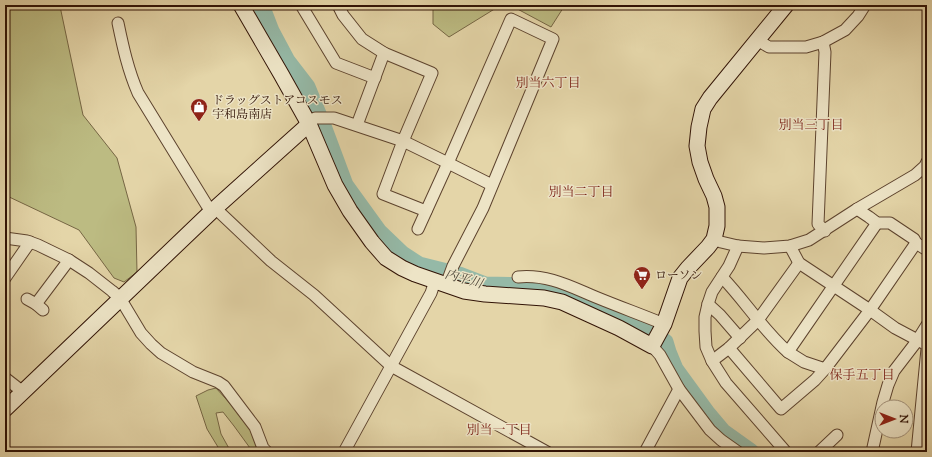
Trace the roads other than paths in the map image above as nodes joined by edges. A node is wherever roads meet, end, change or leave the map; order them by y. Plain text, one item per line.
1 (241, 5) edge
2 (300, 5) edge
3 (338, 5) edge
4 (786, 5) edge
5 (865, 5) edge
6 (118, 23) dead end
7 (757, 40) junction
8 (823, 42) junction
9 (384, 53) junction
10 (374, 78) junction
11 (312, 121) junction
12 (357, 125) junction
13 (403, 141) junction
14 (927, 162) edge
15 (448, 163) junction
16 (492, 185) junction
17 (857, 209) junction
18 (213, 210) junction
19 (426, 211) junction
20 (877, 223) junction
21 (418, 229) dead end
22 (824, 231) junction
23 (5, 238) edge
24 (714, 239) junction
25 (30, 242) junction
26 (916, 243) junction
27 (738, 246) junction
28 (790, 246) junction
29 (927, 250) edge
30 (69, 260) junction
31 (799, 263) junction
32 (518, 277) dead end
33 (722, 277) junction
34 (443, 282) junction
35 (5, 283) edge
36 (834, 286) junction
37 (120, 298) junction
38 (708, 304) junction
39 (35, 305) dead end
40 (870, 310) junction
41 (758, 320) junction
42 (927, 325) edge
43 (658, 335) junction
44 (740, 338) junction
45 (922, 343) edge
46 (730, 348) junction
47 (927, 349) edge
48 (788, 352) junction
49 (712, 361) junction
50 (391, 366) junction
51 (825, 369) junction
52 (5, 378) edge
53 (679, 389) junction
54 (23, 392) junction
55 (5, 409) edge
56 (837, 435) dead end
57 (267, 452) edge
58 (344, 452) edge
59 (547, 452) edge
60 (645, 452) edge
61 (738, 452) edge
62 (786, 452) edge
63 (819, 452) edge
64 (872, 452) edge
65 (917, 452) edge

1 - 11 street
2 - 10 street
3 - 9 street
4 - 7 street
5 - 8 street
6 - 18 street
7 - 8 street
7 - 24 street
8 - 22 street
9 - 10 street
9 - 13 street
10 - 12 street
11 - 12 street
11 - 18 street
11 - 34 street
12 - 13 street
13 - 15 street
13 - 19 street
14 - 17 street
15 - 16 street
15 - 16 street
15 - 19 street
16 - 34 street
17 - 20 street
17 - 22 street
18 - 37 street
18 - 50 street
19 - 21 street
20 - 26 street
20 - 36 street
22 - 28 street
23 - 25 street
24 - 27 street
24 - 43 street
25 - 30 street
25 - 35 street
26 - 29 street
26 - 40 street
27 - 28 street
27 - 33 street
28 - 31 street
30 - 37 street
30 - 39 street
31 - 36 street
31 - 41 street
32 - 43 street
33 - 38 street
33 - 41 street
34 - 43 street
34 - 50 street
36 - 40 street
36 - 48 street
37 - 54 street
37 - 57 street
38 - 44 street
38 - 49 street
40 - 45 street
40 - 51 street
41 - 44 street
41 - 48 street
42 - 45 street
43 - 53 street
44 - 46 street
45 - 64 street
46 - 49 street
46 - 51 street
47 - 65 street
48 - 51 street
49 - 62 street
50 - 58 street
50 - 59 street
52 - 54 street
53 - 60 street
53 - 61 street
54 - 55 street
56 - 63 street

